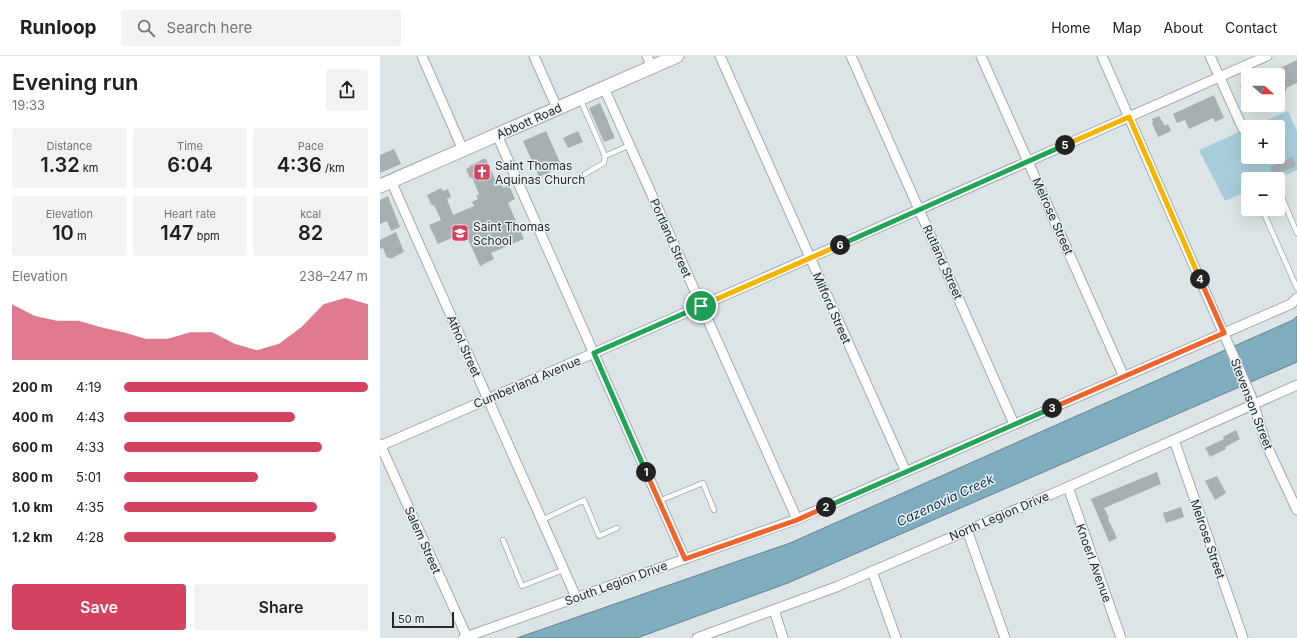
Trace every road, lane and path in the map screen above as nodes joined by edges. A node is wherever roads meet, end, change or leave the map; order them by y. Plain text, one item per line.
1 (422, 56) edge
2 (534, 56) edge
3 (677, 56) edge
4 (720, 56) edge
5 (851, 56) edge
6 (981, 56) edge
7 (1102, 56) edge
8 (1210, 56) edge
9 (1267, 56) edge
10 (650, 62) edge
11 (1220, 76) junction
12 (604, 88) junction
13 (580, 99) junction
14 (557, 108) junction
15 (1129, 117) junction
16 (1241, 124) edge
17 (498, 134) junction
18 (630, 145) junction
19 (463, 150) junction
20 (605, 156) junction
21 (1028, 161) junction
22 (585, 174) dead end
23 (386, 184) edge
24 (1285, 205) edge
25 (919, 210) junction
26 (1265, 216) edge
27 (1297, 233) edge
28 (810, 258) junction
29 (1297, 288) edge
30 (1297, 298) edge
31 (701, 306) junction
32 (1225, 336) junction
33 (594, 353) junction
34 (1124, 376) junction
35 (1297, 384) edge
36 (488, 399) junction
37 (1252, 400) junction
38 (1014, 424) junction
39 (1174, 440) junction
40 (380, 445) edge
41 (906, 472) junction
42 (1068, 487) junction
43 (659, 501) junction
44 (714, 510) dead end
45 (1297, 510) edge
46 (542, 520) junction
47 (797, 520) junction
48 (617, 528) dead end
49 (967, 530) junction
50 (502, 540) dead end
51 (685, 559) junction
52 (563, 570) junction
53 (872, 571) junction
54 (576, 598) junction
55 (774, 610) junction
56 (465, 637) edge
57 (697, 638) edge
58 (783, 638) edge
59 (896, 638) edge
60 (1005, 638) edge
61 (1121, 638) edge
62 (1243, 638) edge

1 - 19 street
2 - 14 street
3 - 10 street, Abbott Road
4 - 28 street, Milford Street
5 - 25 street, Rutland Street
6 - 21 street, Melrose Street
7 - 15 street, Stevenson Street
8 - 11 street
9 - 11 street, Cumberland Avenue
10 - 12 street, Abbott Road
11 - 15 street, Cumberland Avenue
11 - 16 street
12 - 13 street, Abbott Road
12 - 18 street, Portland Street
13 - 14 street, Abbott Road
13 - 20 lane
14 - 17 street, Abbott Road
15 - 21 street, Cumberland Avenue
15 - 32 street, Stevenson Street
17 - 19 street, Abbott Road
17 - 33 street
18 - 20 lane
18 - 31 street, Portland Street
19 - 23 street, Abbott Road
20 - 22 lane
21 - 25 street, Cumberland Avenue
21 - 34 street, Melrose Street
23 - 36 street, Athol Street
24 - 27 lane
25 - 28 street, Cumberland Avenue
25 - 38 street, Rutland Street
26 - 29 lane
28 - 31 street, Cumberland Avenue
28 - 41 street, Milford Street
30 - 32 street, South Legion Drive
31 - 33 street, Cumberland Avenue
31 - 47 street, Portland Street
32 - 34 street, South Legion Drive
32 - 37 street, Stevenson Street
33 - 36 street, Cumberland Avenue
33 - 43 street
34 - 38 street, South Legion Drive
35 - 37 street, North Legion Drive
36 - 40 street, Cumberland Avenue
36 - 46 street, Athol Street
37 - 39 street, North Legion Drive
37 - 45 street, Stevenson Street
38 - 41 street, South Legion Drive
39 - 42 street, North Legion Drive
39 - 62 street, Melrose Street
40 - 56 street, Salem Street
41 - 47 street, South Legion Drive
42 - 49 street, North Legion Drive
42 - 61 street, Knoerl Avenue
43 - 44 lane
43 - 51 street
46 - 48 lane
46 - 52 street, Athol Street
47 - 51 street, South Legion Drive
49 - 53 street, North Legion Drive
49 - 60 street
50 - 52 lane
51 - 54 street, South Legion Drive
52 - 54 street, Athol Street
53 - 55 street, North Legion Drive
53 - 59 street
54 - 56 street, South Legion Drive
55 - 57 street, North Legion Drive
55 - 58 street

